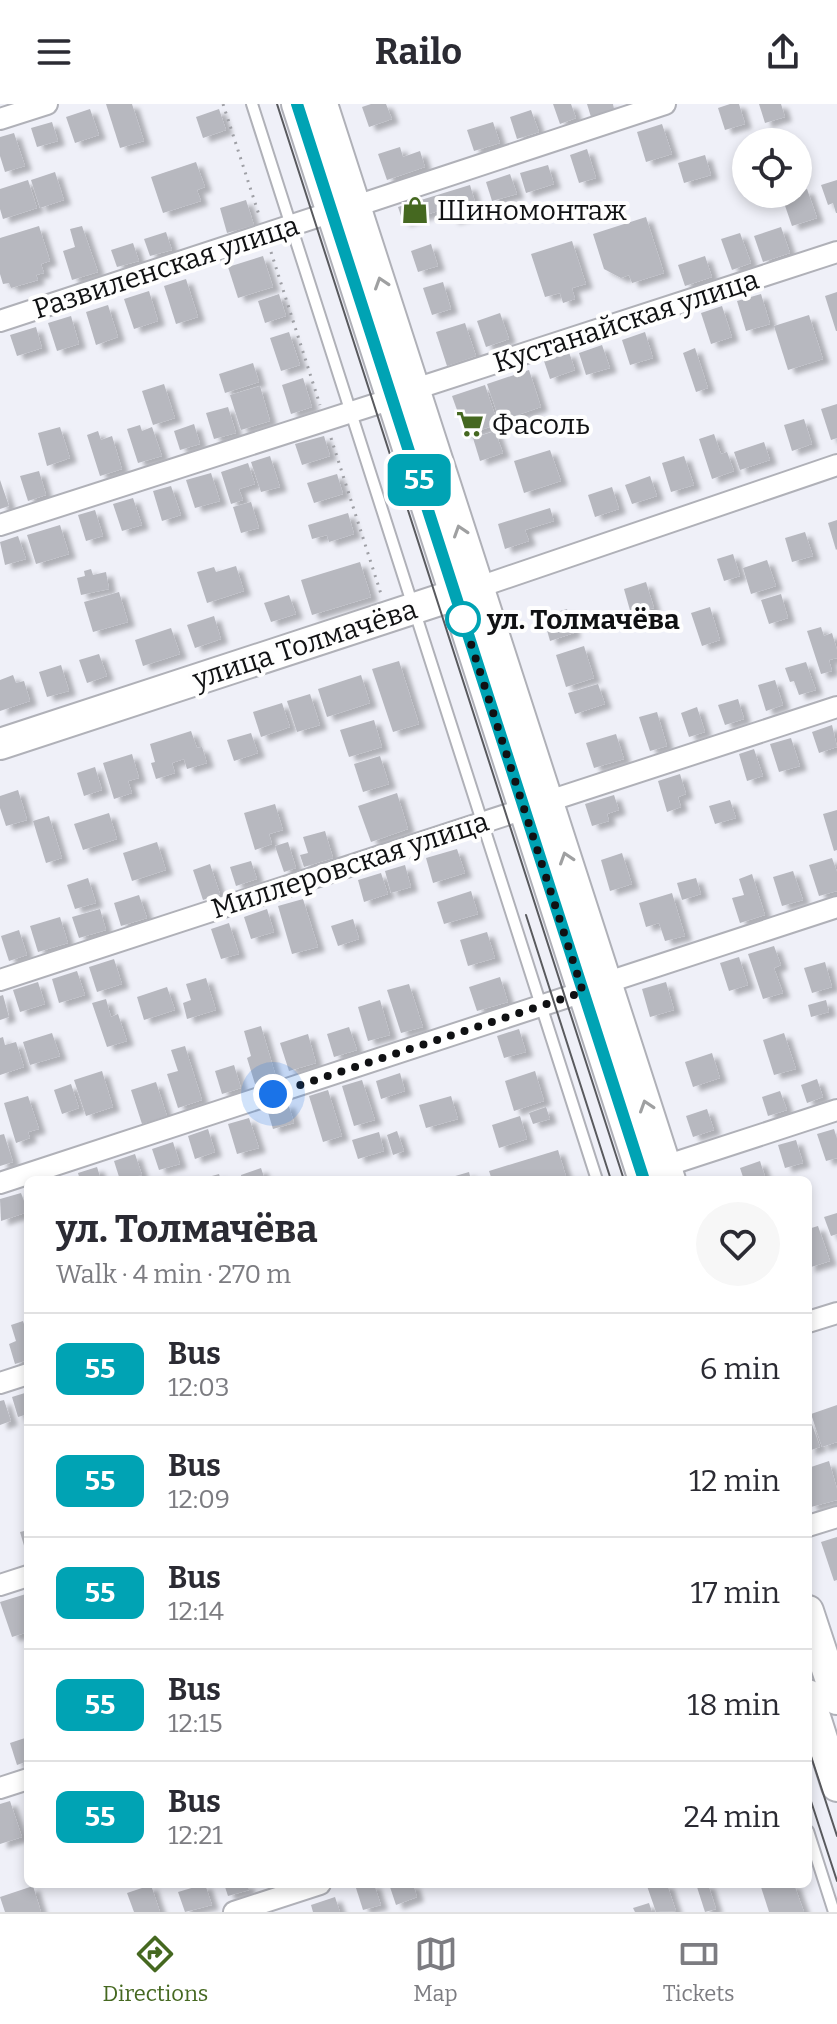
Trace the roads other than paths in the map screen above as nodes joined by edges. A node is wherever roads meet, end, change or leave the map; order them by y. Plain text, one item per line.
1 (47, 104) edge
2 (252, 104) edge
3 (297, 104) edge
4 (322, 104) edge
5 (665, 104) edge
6 (0, 119) edge
7 (344, 209) junction
8 (292, 225) junction
9 (837, 252) edge
10 (0, 321) edge
11 (404, 394) junction
12 (352, 411) junction
13 (837, 465) edge
14 (0, 525) edge
15 (467, 591) junction
16 (415, 608) junction
17 (837, 707) edge
18 (0, 744) edge
19 (536, 804) junction
20 (482, 822) junction
21 (837, 907) edge
22 (0, 980) edge
23 (594, 987) junction
24 (542, 1006) junction
25 (837, 1110) edge
26 (596, 1176) edge
27 (649, 1176) edge
28 (0, 1183) edge
29 (837, 1313) edge
30 (812, 1321) edge
31 (24, 1375) edge
32 (0, 1383) edge
33 (837, 1517) edge
34 (812, 1525) edge
35 (24, 1577) edge
36 (0, 1585) edge
37 (812, 1623) edge
38 (837, 1699) edge
39 (813, 1726) edge
40 (24, 1780) edge
41 (837, 1786) edge
42 (0, 1788) edge
43 (812, 1843) edge
44 (308, 1888) edge
45 (234, 1912) edge
46 (834, 1912) edge

1 - 6 street
2 - 8 lane
3 - 7 main road
4 - 7 main road
5 - 7 street, Развиленская улица
7 - 8 street, Развиленская улица
7 - 11 main road
8 - 10 street, Развиленская улица
8 - 12 lane
9 - 11 street, Кустанайская улица
11 - 12 street, Кустанайская улица
11 - 15 main road
12 - 14 street, Кустанайская улица
12 - 16 lane
13 - 15 street, улица Толмачёва
15 - 16 main road, улица Толмачёва
15 - 19 main road
16 - 18 main road, улица Толмачёва
16 - 20 lane
17 - 19 street, Миллеровская улица
19 - 20 street, Миллеровская улица
19 - 23 main road
20 - 22 street, Миллеровская улица
20 - 24 lane
21 - 23 street
23 - 24 street
23 - 27 main road
24 - 26 lane
24 - 28 street
25 - 27 street
29 - 30 street
31 - 32 street
33 - 34 street
35 - 36 street
37 - 38 main road
39 - 41 main road
40 - 42 street
43 - 46 lane
44 - 45 street

